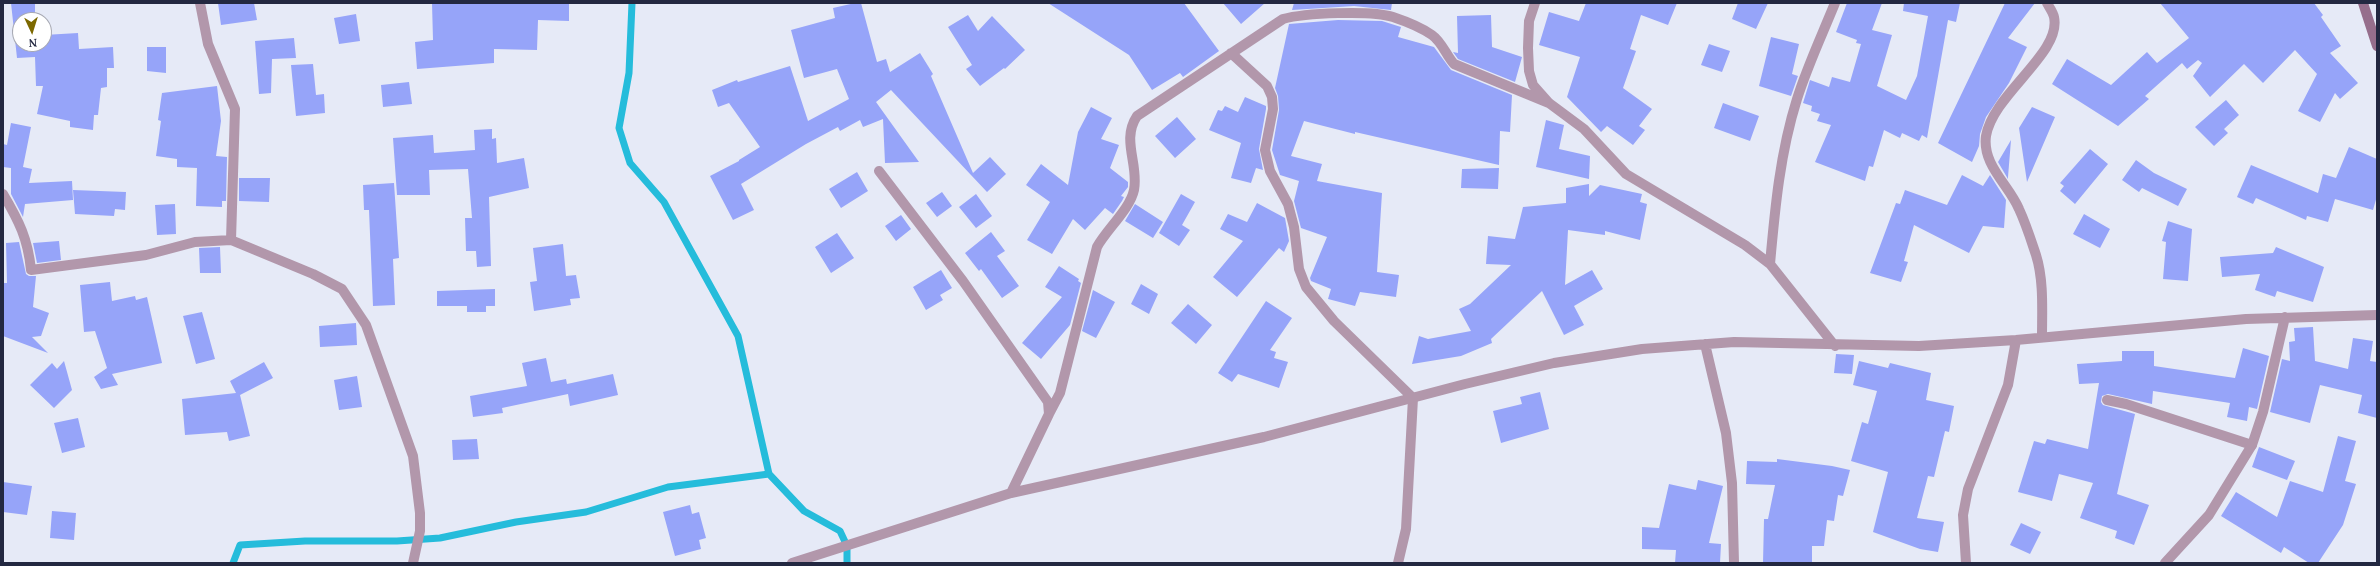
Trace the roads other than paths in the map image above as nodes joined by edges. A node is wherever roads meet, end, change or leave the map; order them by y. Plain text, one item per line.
1 (200, 3) edge
2 (1535, 3) edge
3 (1835, 3) edge
4 (2047, 3) edge
5 (2363, 3) edge
6 (2377, 46) edge
7 (1231, 53) junction
8 (1549, 102) junction
9 (879, 171) dead end
10 (3, 194) edge
11 (231, 240) junction
12 (1770, 264) junction
13 (2377, 315) edge
14 (2285, 317) junction
15 (2042, 337) junction
16 (2016, 340) junction
17 (1705, 344) junction
18 (1835, 346) junction
19 (1413, 398) junction
20 (2107, 400) dead end
21 (1049, 414) junction
22 (2252, 445) junction
23 (1011, 493) junction
24 (413, 563) edge
25 (792, 563) edge
26 (1398, 563) edge
27 (1734, 563) edge
28 (1966, 563) edge
29 (2165, 563) edge

1 - 11 street
2 - 8 street
3 - 12 street
4 - 15 street
5 - 6 street
7 - 8 street
7 - 19 street
7 - 21 street
8 - 12 street
9 - 21 street
10 - 11 street
11 - 24 street
12 - 18 street
13 - 14 street
14 - 15 street
14 - 22 street
15 - 16 street
16 - 18 street
16 - 28 street
17 - 18 street
17 - 19 street
17 - 27 street
19 - 23 street
19 - 26 street
20 - 22 street
21 - 23 street
22 - 29 street
23 - 25 street

